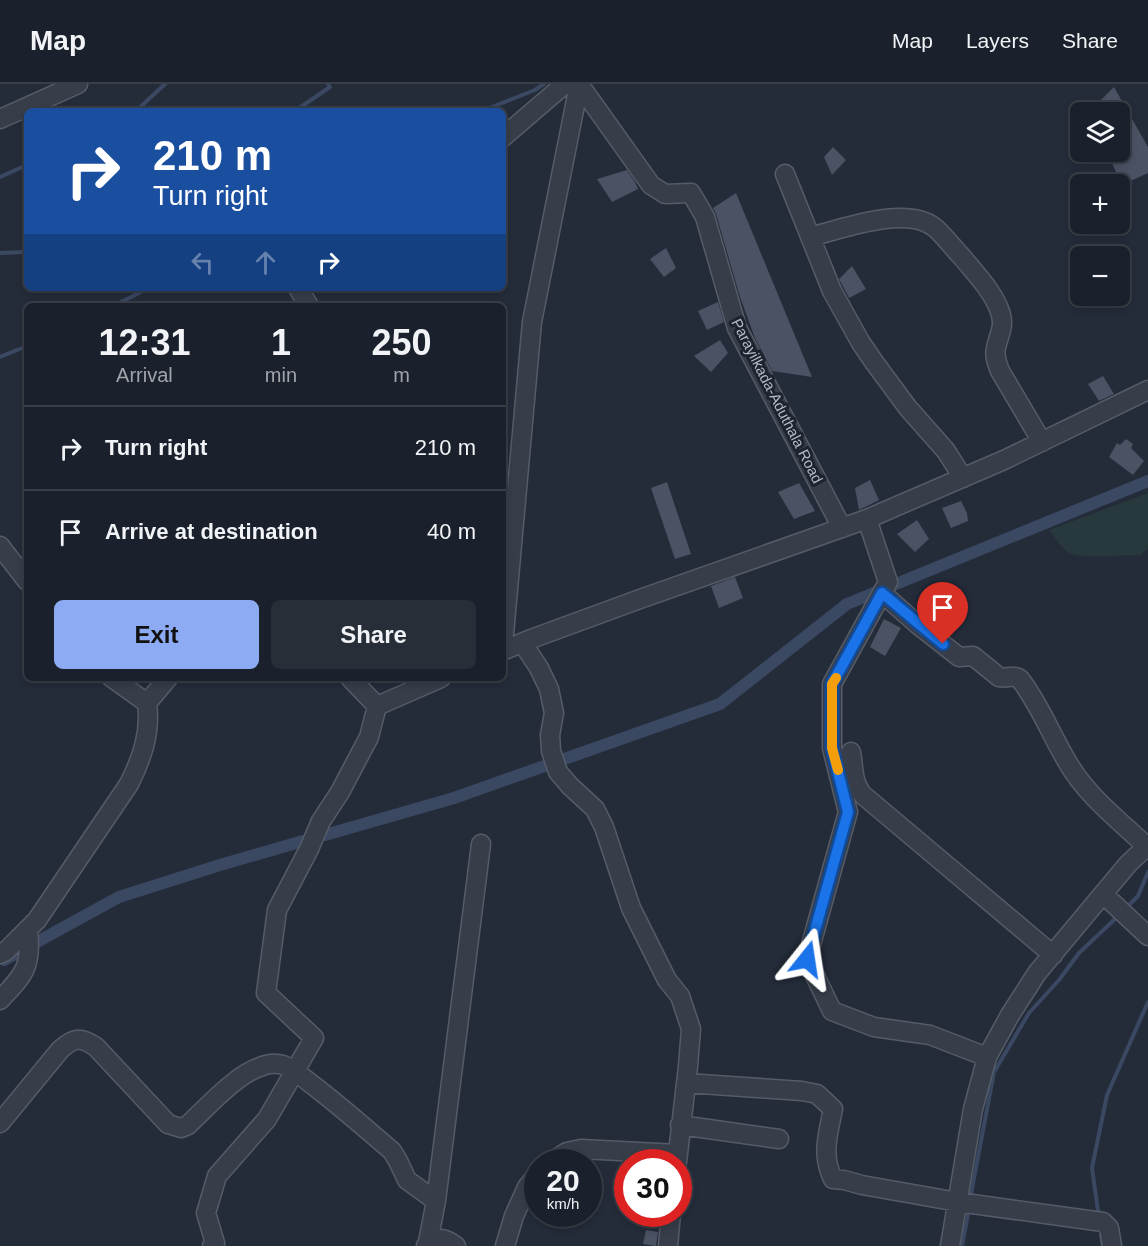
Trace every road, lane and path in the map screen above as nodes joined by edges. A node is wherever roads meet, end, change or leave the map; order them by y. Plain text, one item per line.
1 (78, 84) edge
2 (565, 84) edge
3 (579, 84) edge
4 (24, 108) edge
5 (25, 108) edge
6 (0, 119) edge
7 (506, 135) edge
8 (785, 174) dead end
9 (810, 237) junction
10 (1148, 390) edge
11 (1042, 442) junction
12 (963, 478) junction
13 (867, 519) junction
14 (842, 528) junction
15 (0, 546) edge
16 (24, 577) edge
17 (882, 593) junction
18 (509, 641) edge
19 (116, 681) edge
20 (165, 681) edge
21 (353, 681) edge
22 (434, 681) edge
23 (147, 703) junction
24 (377, 706) junction
25 (851, 752) dead end
26 (481, 844) dead end
27 (1147, 846) edge
28 (1103, 894) junction
29 (1148, 936) edge
30 (29, 940) junction
31 (0, 954) edge
32 (1053, 955) junction
33 (0, 1000) edge
34 (987, 1057) junction
35 (294, 1071) junction
36 (686, 1083) junction
37 (0, 1123) edge
38 (680, 1125) junction
39 (779, 1139) dead end
40 (678, 1149) edge
41 (524, 1194) edge
42 (436, 1201) junction
43 (958, 1202) junction
44 (670, 1227) edge
45 (427, 1244) edge
46 (212, 1246) edge
47 (456, 1246) edge
48 (505, 1246) edge
49 (668, 1246) edge
50 (950, 1246) edge
51 (1112, 1246) edge

1 - 5 street
2 - 7 street
3 - 14 street, Parayilkada-Aduthala Road
3 - 18 street
4 - 6 street
8 - 9 street
9 - 11 street
9 - 12 street
10 - 11 street
11 - 12 street
12 - 13 street
13 - 14 street
13 - 17 street
14 - 18 street
15 - 16 street
17 - 27 street
17 - 34 street
18 - 36 street
19 - 23 street
20 - 23 street
21 - 24 street
22 - 24 street
23 - 30 street
24 - 35 street
25 - 32 street
26 - 42 street
27 - 28 street
28 - 29 street
28 - 32 street
30 - 31 street
30 - 33 street
32 - 34 street
34 - 43 street
35 - 37 street
35 - 42 street
35 - 46 street
36 - 38 street
36 - 43 street
38 - 39 street
38 - 40 street
41 - 48 street
42 - 45 street
43 - 50 street
43 - 51 street
44 - 49 street
45 - 47 street

